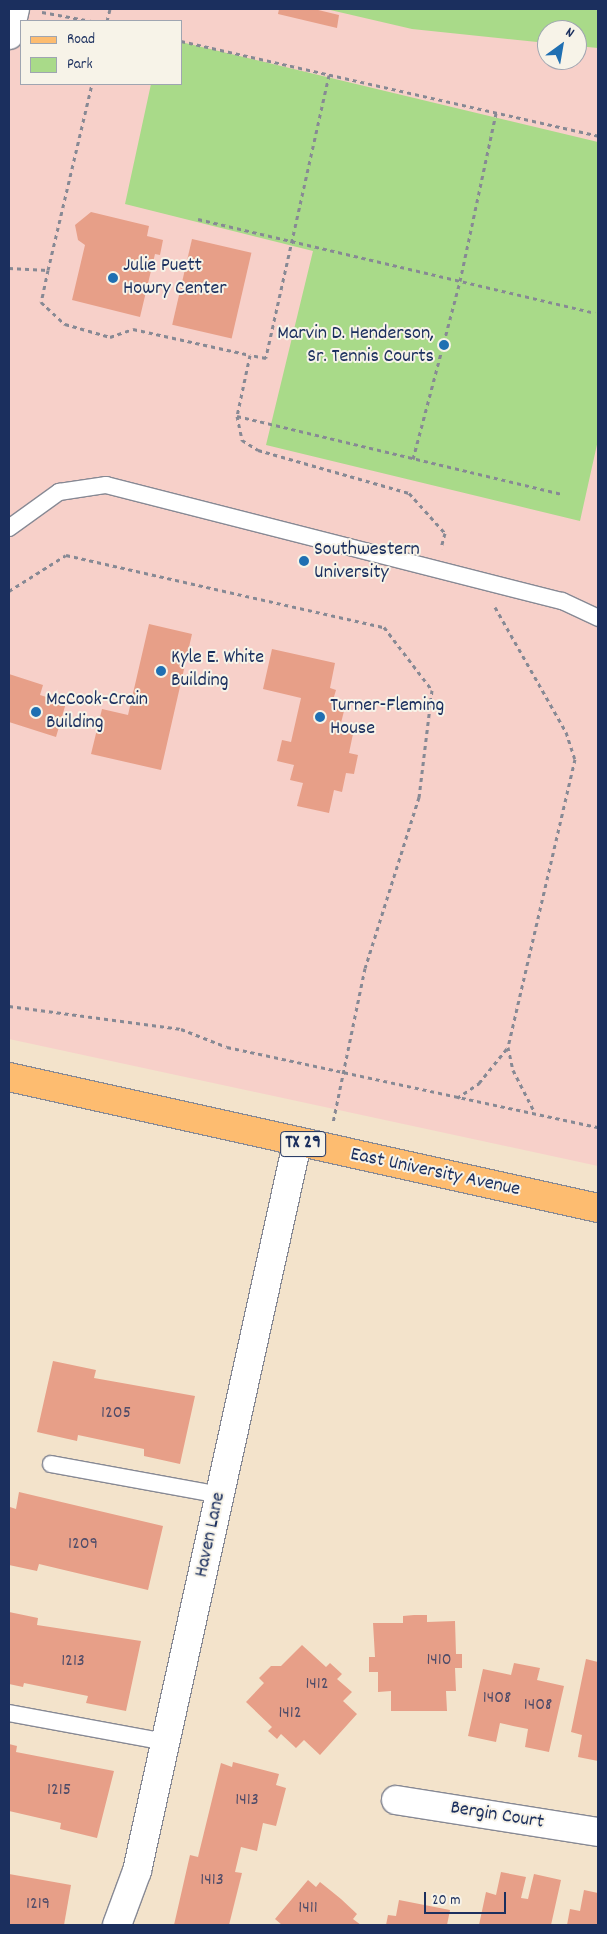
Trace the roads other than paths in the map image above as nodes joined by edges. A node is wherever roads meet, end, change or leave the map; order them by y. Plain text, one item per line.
1 (9, 528) edge
2 (598, 618) edge
3 (9, 1077) edge
4 (296, 1143) junction
5 (598, 1208) edge
6 (51, 1464) dead end
7 (220, 1495) junction
8 (9, 1713) edge
9 (165, 1742) junction
10 (396, 1800) dead end
11 (598, 1832) edge
12 (117, 1925) edge

1 - 2 lane
3 - 4 main road, East University Avenue / TX 29
4 - 5 main road, East University Avenue / TX 29
4 - 7 street, Haven Lane
6 - 7 lane
7 - 9 street, Haven Lane
8 - 9 lane
9 - 12 street, Haven Lane
10 - 11 street, Bergin Court

